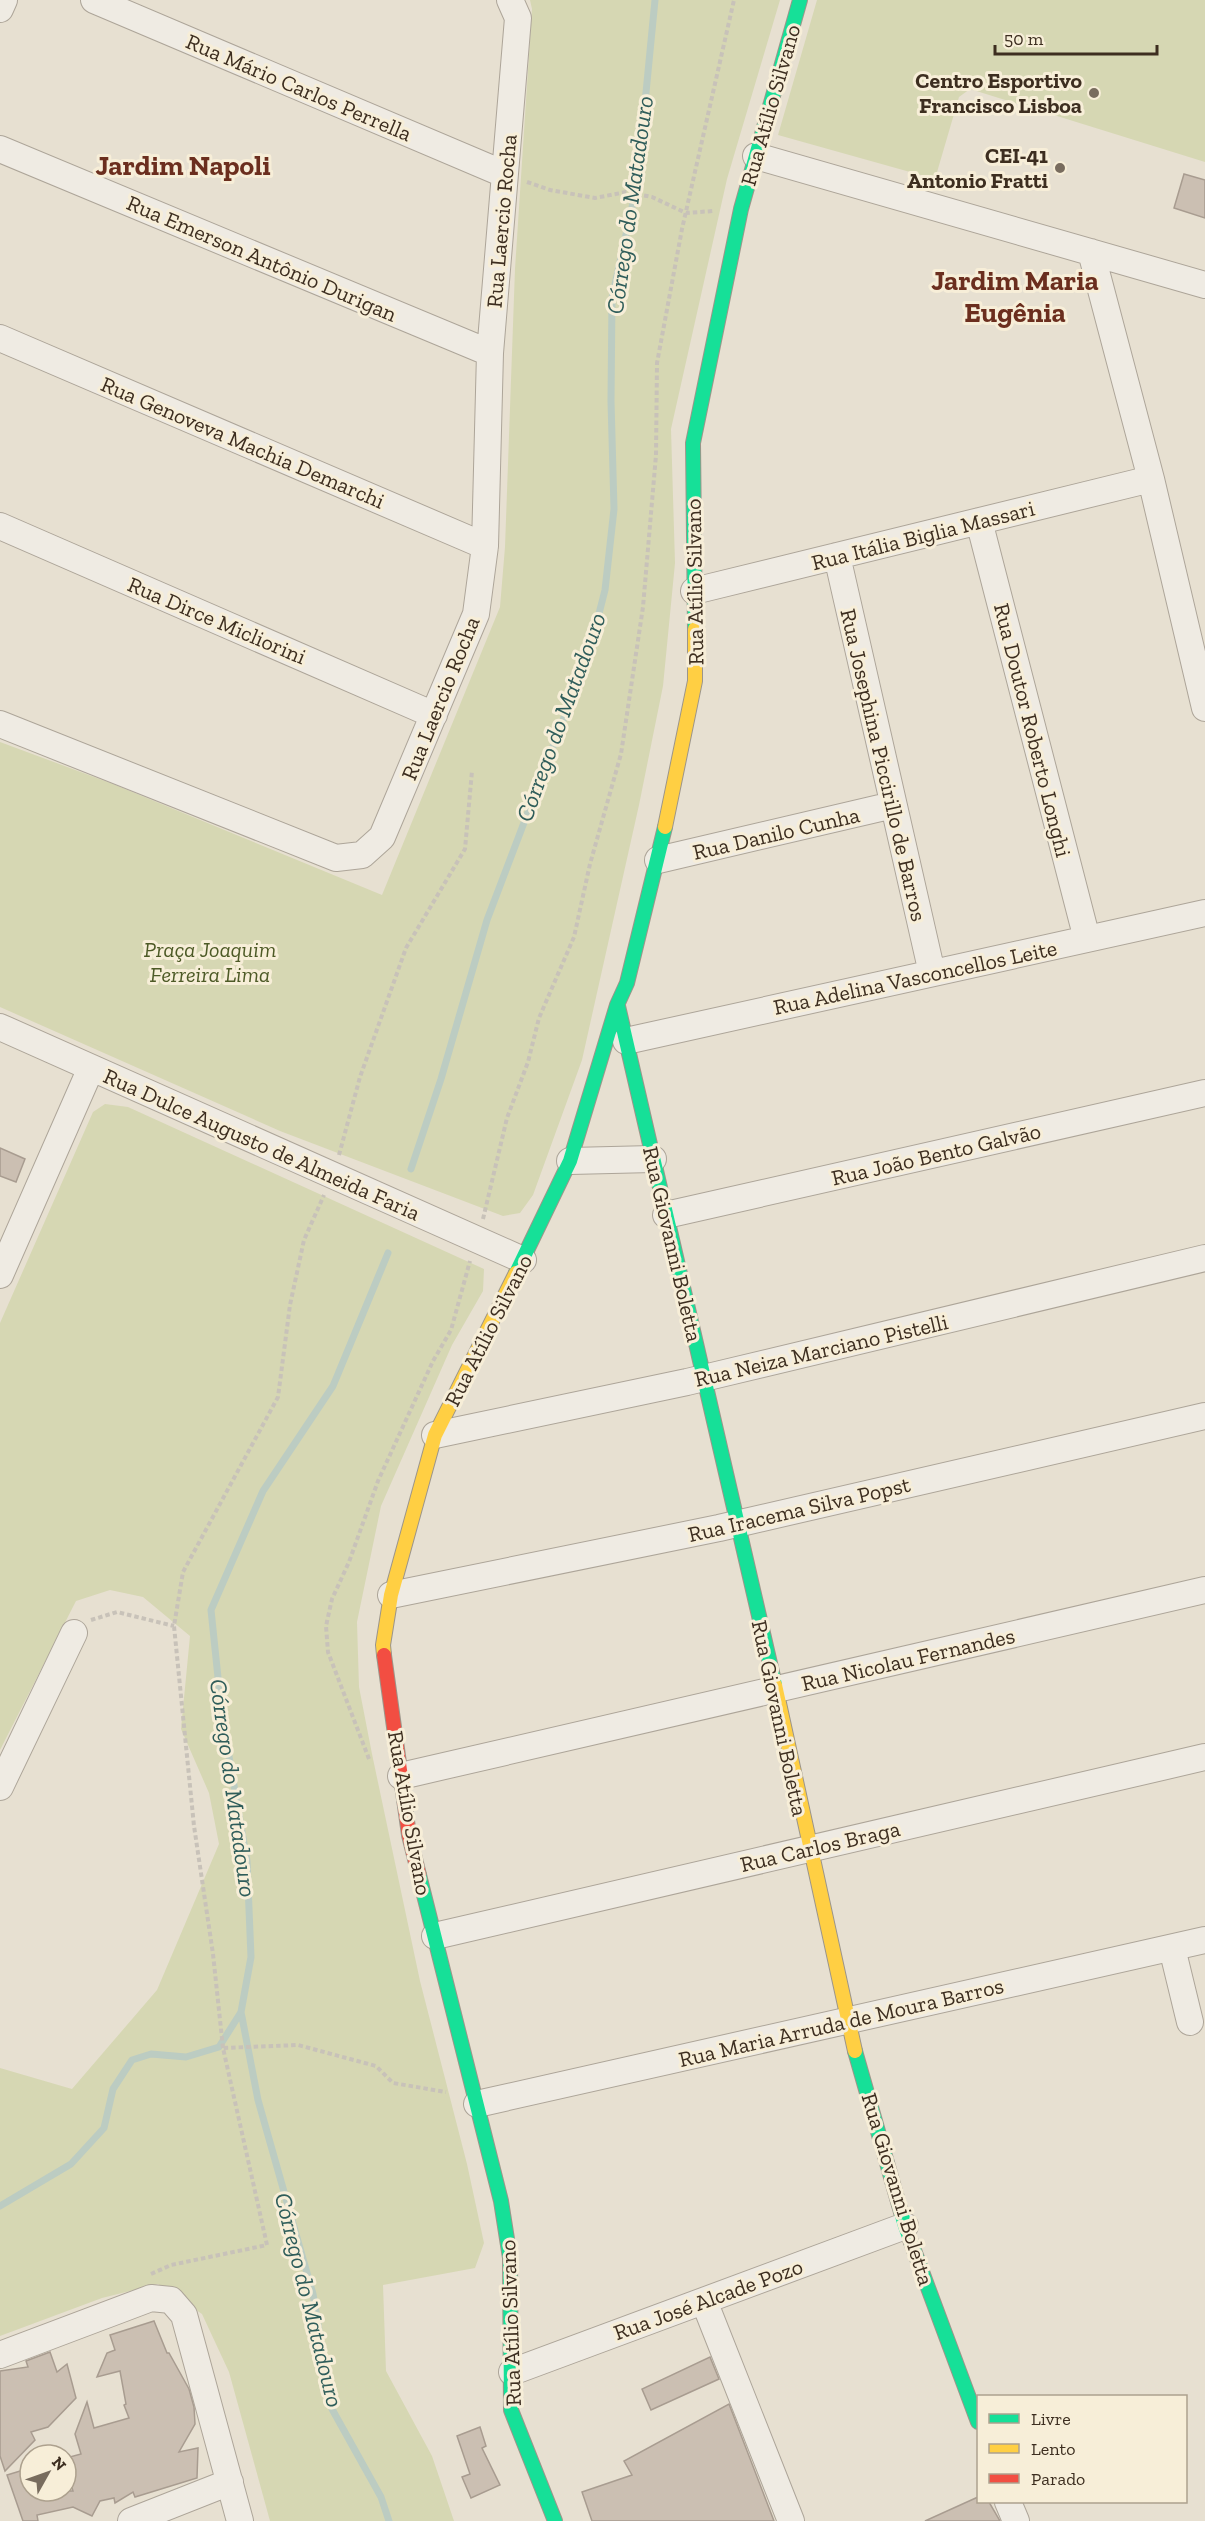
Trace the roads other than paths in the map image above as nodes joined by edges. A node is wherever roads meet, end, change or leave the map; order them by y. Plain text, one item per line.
1 (4, 0) edge
2 (94, 0) edge
3 (510, 0) edge
4 (800, 0) edge
5 (0, 9) edge
6 (0, 149) edge
7 (756, 156) junction
8 (504, 174) junction
9 (1090, 252) junction
10 (1205, 285) edge
11 (0, 338) edge
12 (490, 353) junction
13 (1151, 479) junction
14 (979, 521) junction
15 (0, 526) edge
16 (485, 546) junction
17 (837, 556) junction
18 (694, 591) junction
19 (1205, 708) edge
20 (434, 715) junction
21 (0, 724) edge
22 (893, 805) junction
23 (658, 860) junction
24 (1205, 913) edge
25 (1087, 939) junction
26 (932, 974) junction
27 (617, 1005) junction
28 (0, 1027) edge
29 (626, 1041) junction
30 (91, 1068) junction
31 (1205, 1093) edge
32 (653, 1159) junction
33 (570, 1161) junction
34 (666, 1215) junction
35 (1205, 1258) edge
36 (523, 1260) junction
37 (0, 1275) edge
38 (703, 1378) junction
39 (1205, 1416) edge
40 (435, 1435) junction
41 (736, 1524) junction
42 (1205, 1590) edge
43 (392, 1594) junction
44 (74, 1633) road end
45 (776, 1690) junction
46 (1205, 1757) edge
47 (401, 1776) junction
48 (0, 1787) edge
49 (808, 1849) junction
50 (435, 1936) junction
51 (1205, 1940) edge
52 (1172, 1948) junction
53 (847, 2021) junction
54 (1190, 2022) dead end
55 (477, 2104) junction
56 (905, 2226) junction
57 (704, 2301) junction
58 (0, 2355) edge
59 (512, 2372) junction
60 (977, 2419) edge
61 (230, 2482) junction
62 (1008, 2503) edge
63 (131, 2521) edge
64 (240, 2521) edge
65 (555, 2521) edge
66 (791, 2521) edge
67 (1016, 2521) edge

1 - 5 street
2 - 8 street, Rua Mário Carlos Perrella
3 - 8 street, Rua Laercio Rocha
4 - 7 street, Rua Atílio Silvano
6 - 12 street, Rua Emerson Antônio Durigan
7 - 9 street
7 - 18 street, Rua Atílio Silvano
8 - 12 street, Rua Laercio Rocha
9 - 10 street
9 - 13 street
11 - 16 street, Rua Genoveva Machia Demarchi
12 - 16 street, Rua Laercio Rocha
13 - 14 street, Rua Itália Biglia Massari
13 - 19 street
14 - 17 street, Rua Itália Biglia Massari
14 - 25 street, Rua Doutor Roberto Longhi
15 - 20 street, Rua Dirce Micliorini
16 - 20 street, Rua Laercio Rocha
17 - 18 street, Rua Itália Biglia Massari
17 - 22 street, Rua Josephina Piccirillo de Barros
18 - 23 street, Rua Atílio Silvano
20 - 21 street, Rua Laercio Rocha
22 - 23 street, Rua Danilo Cunha
22 - 26 street, Rua Josephina Piccirillo de Barros
23 - 27 street, Rua Atílio Silvano
24 - 25 street, Rua Adelina Vasconcellos Leite
25 - 26 street, Rua Adelina Vasconcellos Leite
26 - 29 street, Rua Adelina Vasconcellos Leite
27 - 29 street, Rua Giovanni Boletta
27 - 33 street, Rua Atílio Silvano
28 - 30 street, Rua Dulce Augusto de Almeida Faria
29 - 32 street, Rua Giovanni Boletta
30 - 36 street, Rua Dulce Augusto de Almeida Faria
30 - 37 street
31 - 34 street, Rua João Bento Galvão
32 - 33 street
32 - 34 street, Rua Giovanni Boletta
33 - 36 street, Rua Atílio Silvano
34 - 38 street, Rua Giovanni Boletta
35 - 38 street, Rua Neiza Marciano Pistelli
36 - 40 street, Rua Atílio Silvano
38 - 40 street, Rua Neiza Marciano Pistelli
38 - 41 street, Rua Giovanni Boletta
39 - 41 street, Rua Iracema Silva Popst
40 - 43 street, Rua Atílio Silvano
41 - 43 street, Rua Iracema Silva Popst
41 - 45 street, Rua Giovanni Boletta
42 - 45 street, Rua Nicolau Fernandes
43 - 47 street, Rua Atílio Silvano
44 - 48 street
45 - 47 street, Rua Nicolau Fernandes
45 - 49 street, Rua Giovanni Boletta
46 - 49 street, Rua Carlos Braga
47 - 50 street, Rua Atílio Silvano
49 - 50 street, Rua Carlos Braga
49 - 53 street, Rua Giovanni Boletta
50 - 55 street, Rua Atílio Silvano
51 - 52 street, Rua Maria Arruda de Moura Barros
52 - 53 street, Rua Maria Arruda de Moura Barros
52 - 54 street
53 - 55 street, Rua Maria Arruda de Moura Barros
53 - 56 street, Rua Giovanni Boletta
55 - 59 street, Rua Atílio Silvano
56 - 57 street, Rua José Alcade Pozo
56 - 60 street, Rua Giovanni Boletta
57 - 59 street, Rua José Alcade Pozo
57 - 66 street
58 - 61 street
59 - 65 street, Rua Atílio Silvano
61 - 63 street
61 - 64 street
62 - 67 street

